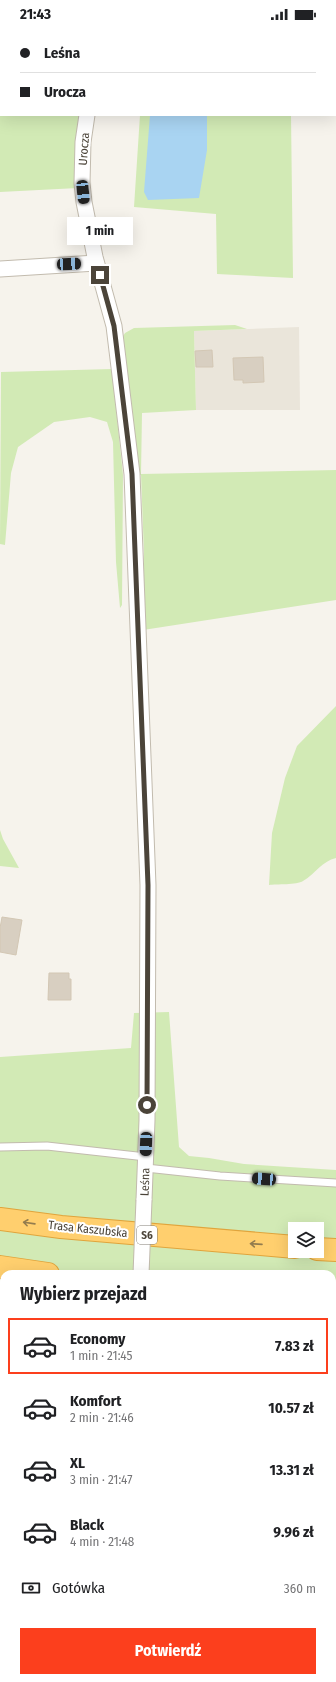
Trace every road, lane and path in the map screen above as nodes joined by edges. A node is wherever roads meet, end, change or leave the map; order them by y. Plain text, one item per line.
1 (87, 116) edge
2 (96, 263) junction
3 (0, 268) edge
4 (148, 1017) joint
5 (0, 1147) edge
6 (146, 1162) junction
7 (336, 1183) edge
8 (0, 1219) edge
9 (288, 1246) edge
10 (0, 1267) edge
11 (21, 1270) edge
12 (141, 1270) edge

1 - 2 street, Urocza
2 - 3 street
2 - 4 street, Urocza
4 - 6 street, Leśna
5 - 6 lane
6 - 7 lane
6 - 12 street, Leśna, bridge
9 -> 8 highway, Trasa Kaszubska / S6
10 - 11 highway

